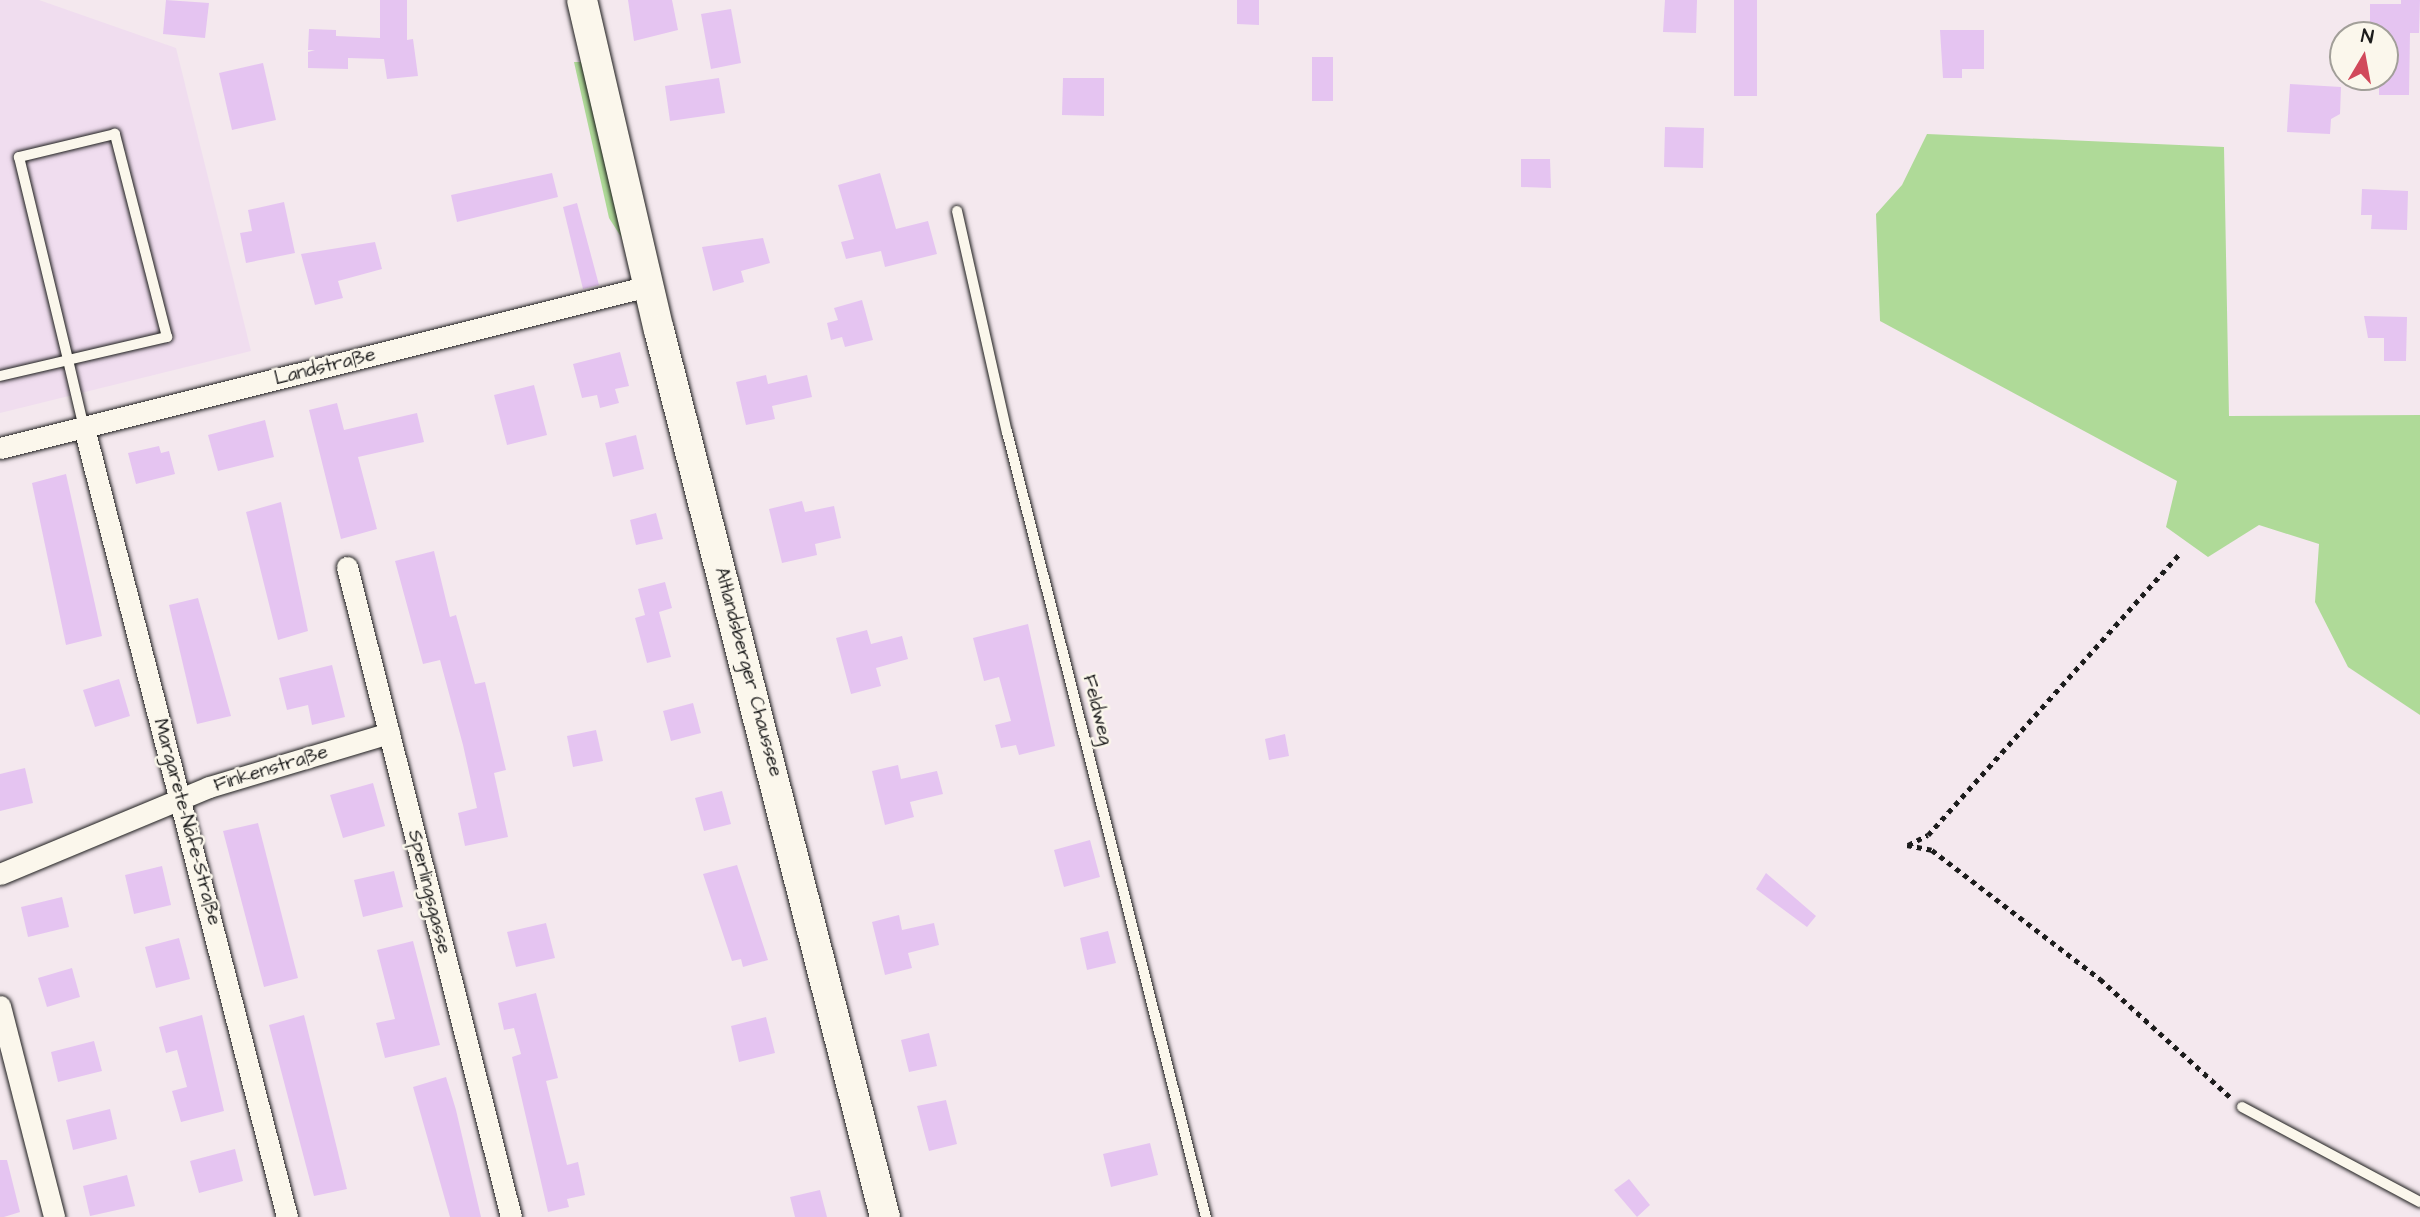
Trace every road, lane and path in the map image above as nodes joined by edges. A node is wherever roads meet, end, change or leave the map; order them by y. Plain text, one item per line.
1 (582, 0) edge
2 (957, 211) dead end
3 (649, 286) junction
4 (68, 360) junction
5 (0, 376) edge
6 (84, 428) junction
7 (0, 448) edge
8 (2179, 554) dead end
9 (347, 567) dead end
10 (388, 733) junction
11 (184, 800) junction
12 (0, 874) edge
13 (0, 1006) edge
14 (2242, 1107) joint
15 (2420, 1202) edge
16 (54, 1217) edge
17 (287, 1217) edge
18 (511, 1217) edge
19 (885, 1217) edge
20 (1206, 1217) edge

1 - 3 main road, Altlandsberger Chaussee
2 - 20 lane, Feldweg
3 - 6 street, Landstraße
3 - 19 main road, Altlandsberger Chaussee
4 - 4 lane
4 - 5 lane
4 - 6 lane
6 - 7 street, Landstraße
6 - 11 street, Margarete-Näfe-Straße
8 - 14 path
9 - 10 street, Sperlingsgasse
10 - 11 street, Finkenstraße
10 - 18 street, Sperlingsgasse
11 - 12 street, Finkenstraße
11 - 17 street, Margarete-Näfe-Straße
13 - 16 street
14 - 15 lane

